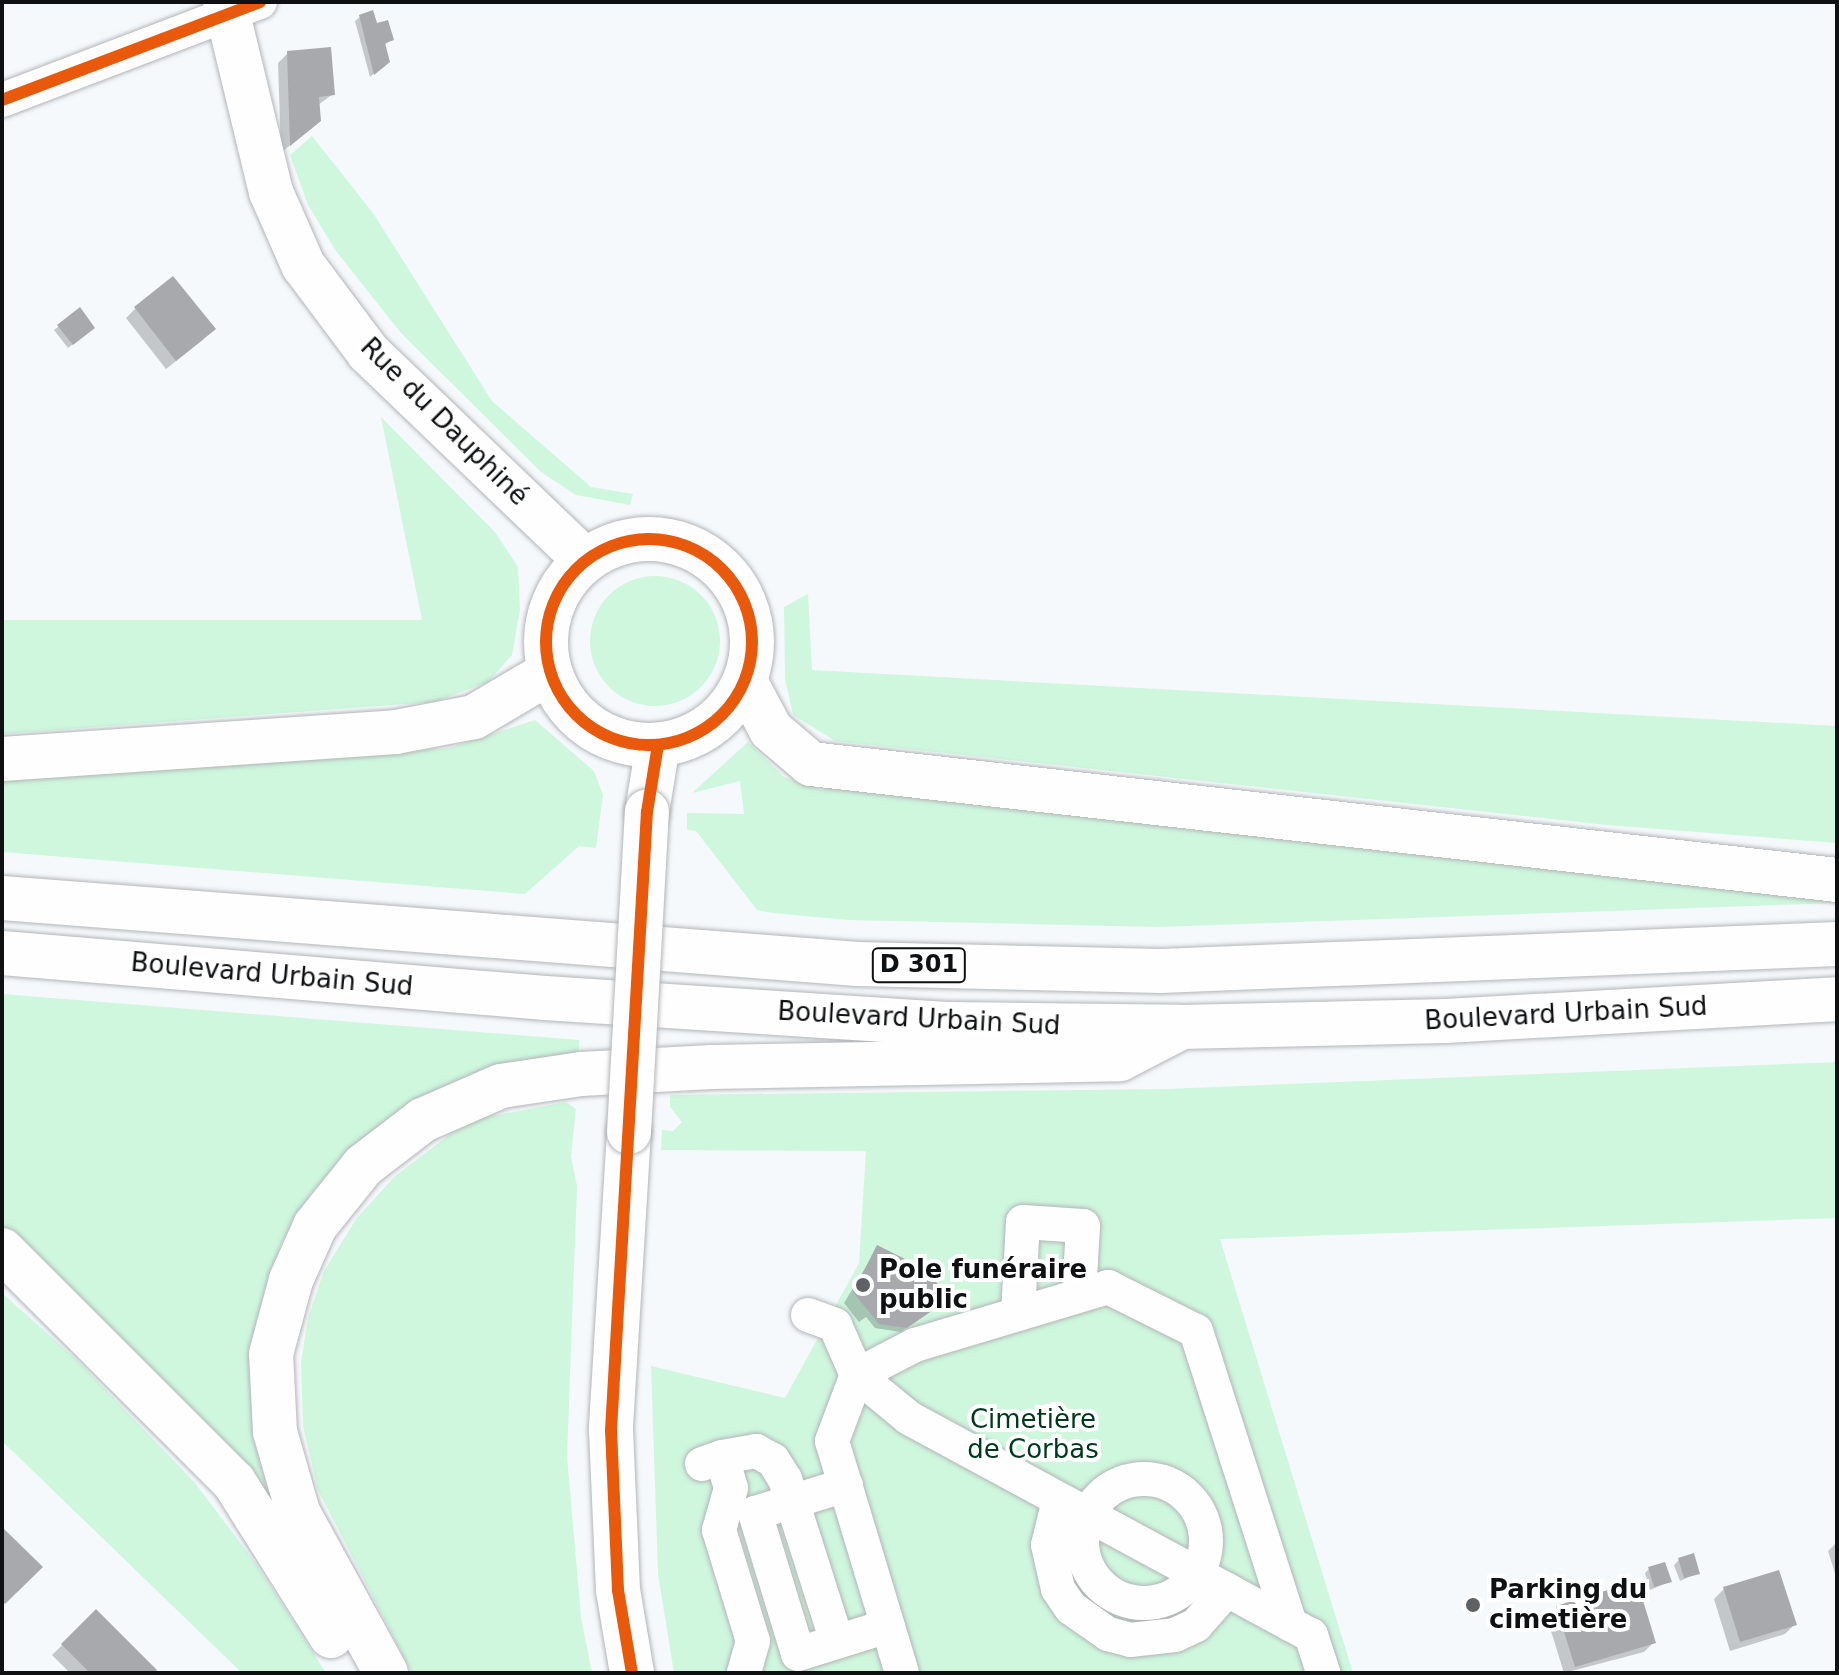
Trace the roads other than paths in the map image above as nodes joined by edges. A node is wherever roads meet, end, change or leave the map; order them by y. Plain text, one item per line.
1 (237, 6) edge
2 (2, 100) edge
3 (585, 560) junction
4 (550, 672) junction
5 (745, 681) junction
6 (658, 745) junction
7 (2, 759) edge
8 (1837, 880) edge
9 (2, 898) edge
10 (1837, 944) edge
11 (2, 953) edge
12 (1837, 999) edge
13 (1180, 1027) junction
14 (2, 1250) edge
15 (1079, 1295) junction
16 (1018, 1314) junction
17 (808, 1315) dead end
18 (857, 1375) junction
19 (846, 1485) junction
20 (793, 1502) junction
21 (1074, 1508) junction
22 (740, 1510) junction
23 (1195, 1573) junction
24 (1227, 1590) junction
25 (1290, 1624) junction
26 (888, 1626) junction
27 (837, 1642) junction
28 (798, 1654) junction
29 (746, 1666) edge
30 (354, 1673) edge
31 (386, 1673) edge
32 (632, 1673) edge
33 (902, 1673) edge
34 (1321, 1673) edge

1 - 2 street
1 - 3 main road, Rue du Dauphiné
3 - 4 main road
3 - 5 main road
4 - 6 main road
4 - 7 main road
5 - 6 main road
5 - 8 main road
6 - 32 main road, bridge
9 - 10 main road, Boulevard Urbain Sud / D 301
11 - 13 main road, Boulevard Urbain Sud / D 301
12 - 13 main road, Boulevard Urbain Sud / D 301
13 - 31 main road
14 - 30 main road
15 - 16 street
15 - 16 street
15 - 25 street
16 - 18 street
17 - 18 street
18 - 19 street
18 - 21 street
19 - 20 street
19 - 26 street
20 - 22 street
20 - 22 street
20 - 27 street
21 - 23 street
21 - 23 street
21 - 23 street
21 - 24 street
22 - 28 street
22 - 29 street
23 - 24 street
24 - 25 street
25 - 34 street
26 - 27 street
26 - 33 street
27 - 28 street
28 - 29 street

